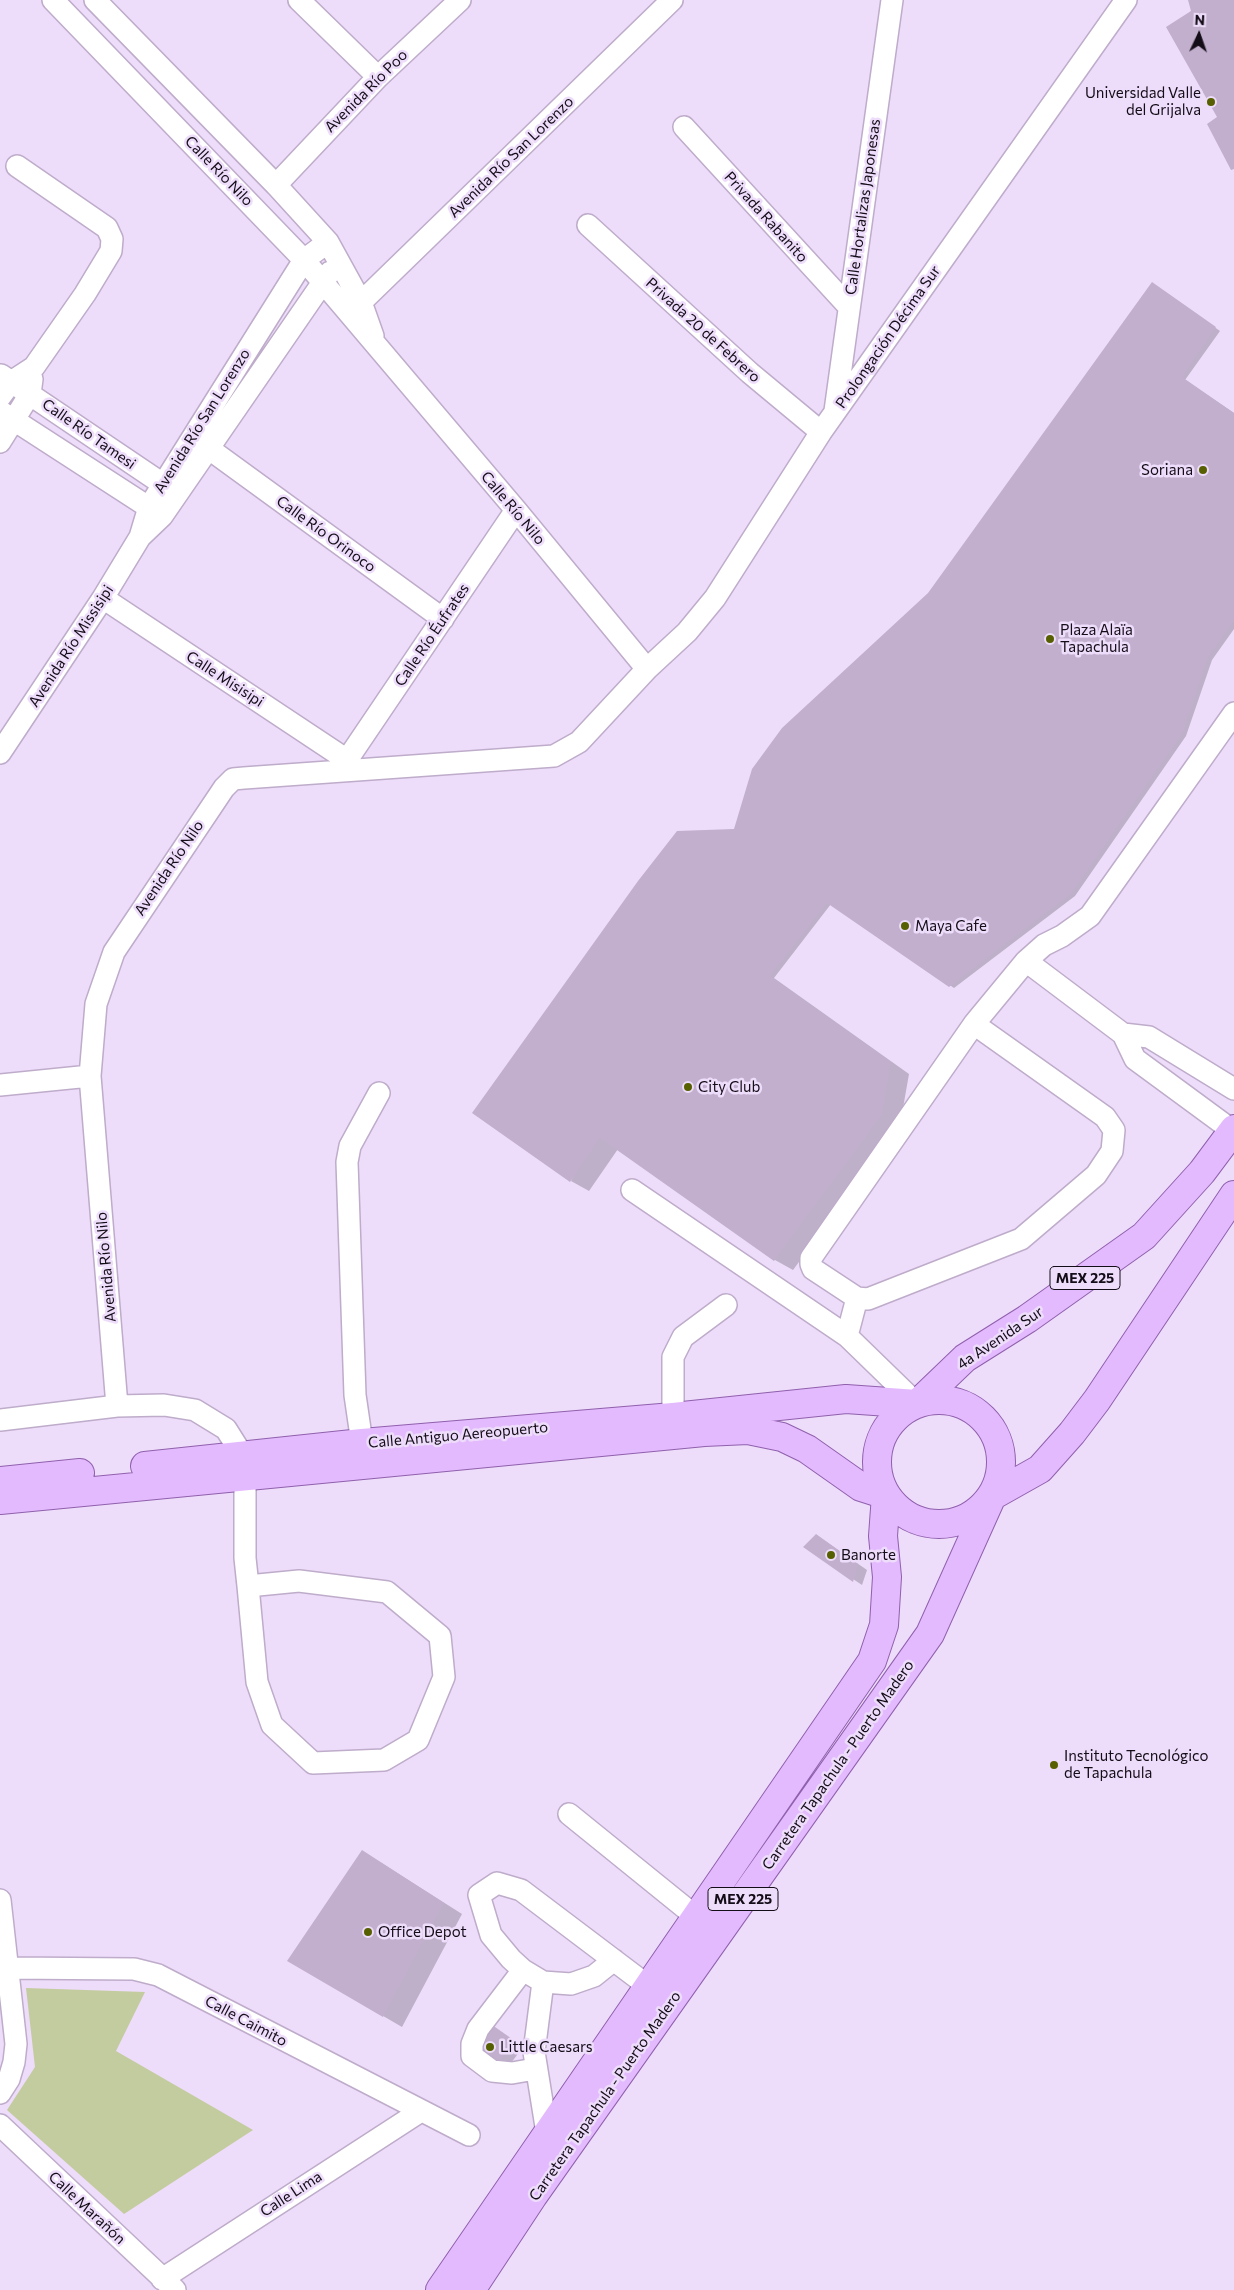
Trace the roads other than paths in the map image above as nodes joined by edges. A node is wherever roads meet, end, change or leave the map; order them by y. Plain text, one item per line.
1 (53, 0) edge
2 (95, 0) edge
3 (299, 0) edge
4 (460, 0) edge
5 (672, 0) edge
6 (892, 0) edge
7 (1126, 0) edge
8 (378, 77) junction
9 (684, 127) dead end
10 (17, 166) dead end
11 (276, 185) junction
12 (588, 225) dead end
13 (328, 242) junction
14 (304, 260) junction
15 (339, 261) junction
16 (322, 281) junction
17 (355, 308) junction
18 (849, 308) junction
19 (34, 367) junction
20 (4, 384) edge
21 (30, 394) junction
22 (835, 414) junction
23 (7, 415) edge
24 (822, 432) junction
25 (0, 442) edge
26 (208, 448) junction
27 (170, 490) junction
28 (516, 510) junction
29 (155, 511) junction
30 (103, 598) junction
31 (443, 619) junction
32 (646, 670) junction
33 (1234, 713) edge
34 (0, 753) edge
35 (348, 766) junction
36 (1026, 961) junction
37 (974, 1024) junction
38 (1123, 1034) junction
39 (90, 1076) junction
40 (0, 1085) edge
41 (1234, 1089) edge
42 (379, 1093) dead end
43 (1233, 1130) edge
44 (632, 1190) dead end
45 (1234, 1195) edge
46 (857, 1298) junction
47 (726, 1305) dead end
48 (847, 1336) junction
49 (917, 1404) junction
50 (117, 1406) junction
51 (673, 1417) junction
52 (0, 1420) edge
53 (362, 1443) junction
54 (244, 1466) junction
55 (0, 1481) edge
56 (886, 1495) junction
57 (992, 1496) junction
58 (0, 1500) edge
59 (248, 1586) junction
60 (569, 1814) dead end
61 (0, 1900) edge
62 (695, 1916) junction
63 (614, 1960) junction
64 (8, 1968) junction
65 (523, 1970) junction
66 (543, 1982) junction
67 (648, 1986) junction
68 (7, 2061) edge
69 (535, 2069) junction
70 (0, 2093) edge
71 (421, 2112) junction
72 (0, 2125) edge
73 (547, 2133) junction
74 (469, 2135) dead end
75 (168, 2284) edge
76 (440, 2290) edge
77 (471, 2290) edge

1 - 14 street, Calle Río Nilo
2 - 11 street, Calle Río Nilo
3 - 8 street
4 - 8 street, Avenida Río Poo
5 - 17 street, Avenida Río San Lorenzo
6 - 18 street, Calle Hortalizas Japonesas
7 - 22 street, Prolongación Décima Sur
8 - 11 street, Avenida Río Poo
9 - 18 street, Privada Rabanito
10 - 19 street
11 - 13 street, Calle Río Nilo
12 - 24 street, Privada 20 de Febrero
13 - 14 street, Avenida Río San Lorenzo
13 - 15 street, Calle Río Nilo
14 - 16 street, Calle Río Nilo
14 - 27 street, Avenida Río San Lorenzo
15 - 16 street, Avenida Río San Lorenzo
15 - 17 street, Calle Río Nilo
16 - 17 street, Calle Río Nilo
16 - 26 street, Avenida Río San Lorenzo
17 - 28 street, Calle Río Nilo
18 - 22 street, Calle Hortalizas Japonesas
19 - 20 street
19 - 21 street
20 - 21 street, Calle Río Tamesi
21 - 23 street
21 - 27 street, Calle Río Tamesi
22 - 24 street, Prolongación Décima Sur
23 - 25 street
23 - 29 street, Calle Río Tamesi
24 - 32 street, Prolongación Décima Sur
26 - 27 street, Avenida Río San Lorenzo
26 - 31 street, Calle Río Orinoco
27 - 29 street, Avenida Río San Lorenzo
28 - 31 street, Calle Río Éufrates
28 - 32 street, Calle Río Nilo
29 - 30 street, Avenida Río Missisipi
30 - 34 street, Avenida Río Missisipi
30 - 35 street, Calle Misisipi
31 - 35 street, Calle Río Éufrates
32 - 35 street, Avenida Río Nilo
33 - 36 street
35 - 39 street, Avenida Río Nilo
36 - 37 street
36 - 38 street
37 - 46 street
37 - 46 street
38 - 41 street
38 - 43 street
39 - 40 street
39 - 50 street, Avenida Río Nilo
42 - 53 street
43 - 49 main road, 4a Avenida Sur / MEX 225
44 - 48 street
45 - 57 main road
46 - 48 street
47 - 51 street
48 - 49 street
49 - 51 main road, Calle Antiguo Aereopuerto
49 - 56 main road
49 - 57 main road
50 - 52 street
50 - 54 street
51 - 53 main road, Calle Antiguo Aereopuerto
53 - 54 main road, Calle Antiguo Aereopuerto
54 - 55 main road, Calle Antiguo Aereopuerto
54 - 56 main road, Calle Antiguo Aereopuerto
54 - 58 main road, Calle Antiguo Aereopuerto
54 - 59 street
56 - 57 main road
56 - 62 main road, Carretera Tapachula - Puerto Madero / MEX 225
57 - 77 main road, Carretera Tapachula - Puerto Madero / MEX 225
59 - 59 street
60 - 62 street
61 - 64 street
62 - 67 main road, Carretera Tapachula - Puerto Madero / MEX 225
63 - 65 street
63 - 66 street
63 - 67 street
64 - 68 street
64 - 71 street, Calle Caimito
65 - 66 street
65 - 69 street
66 - 69 street
67 - 73 main road, Carretera Tapachula - Puerto Madero / MEX 225
68 - 70 street
69 - 73 street
71 - 74 street, Calle Caimito
71 - 75 street, Calle Lima
72 - 75 street, Calle Marañón
73 - 76 main road, Carretera Tapachula - Puerto Madero / MEX 225

